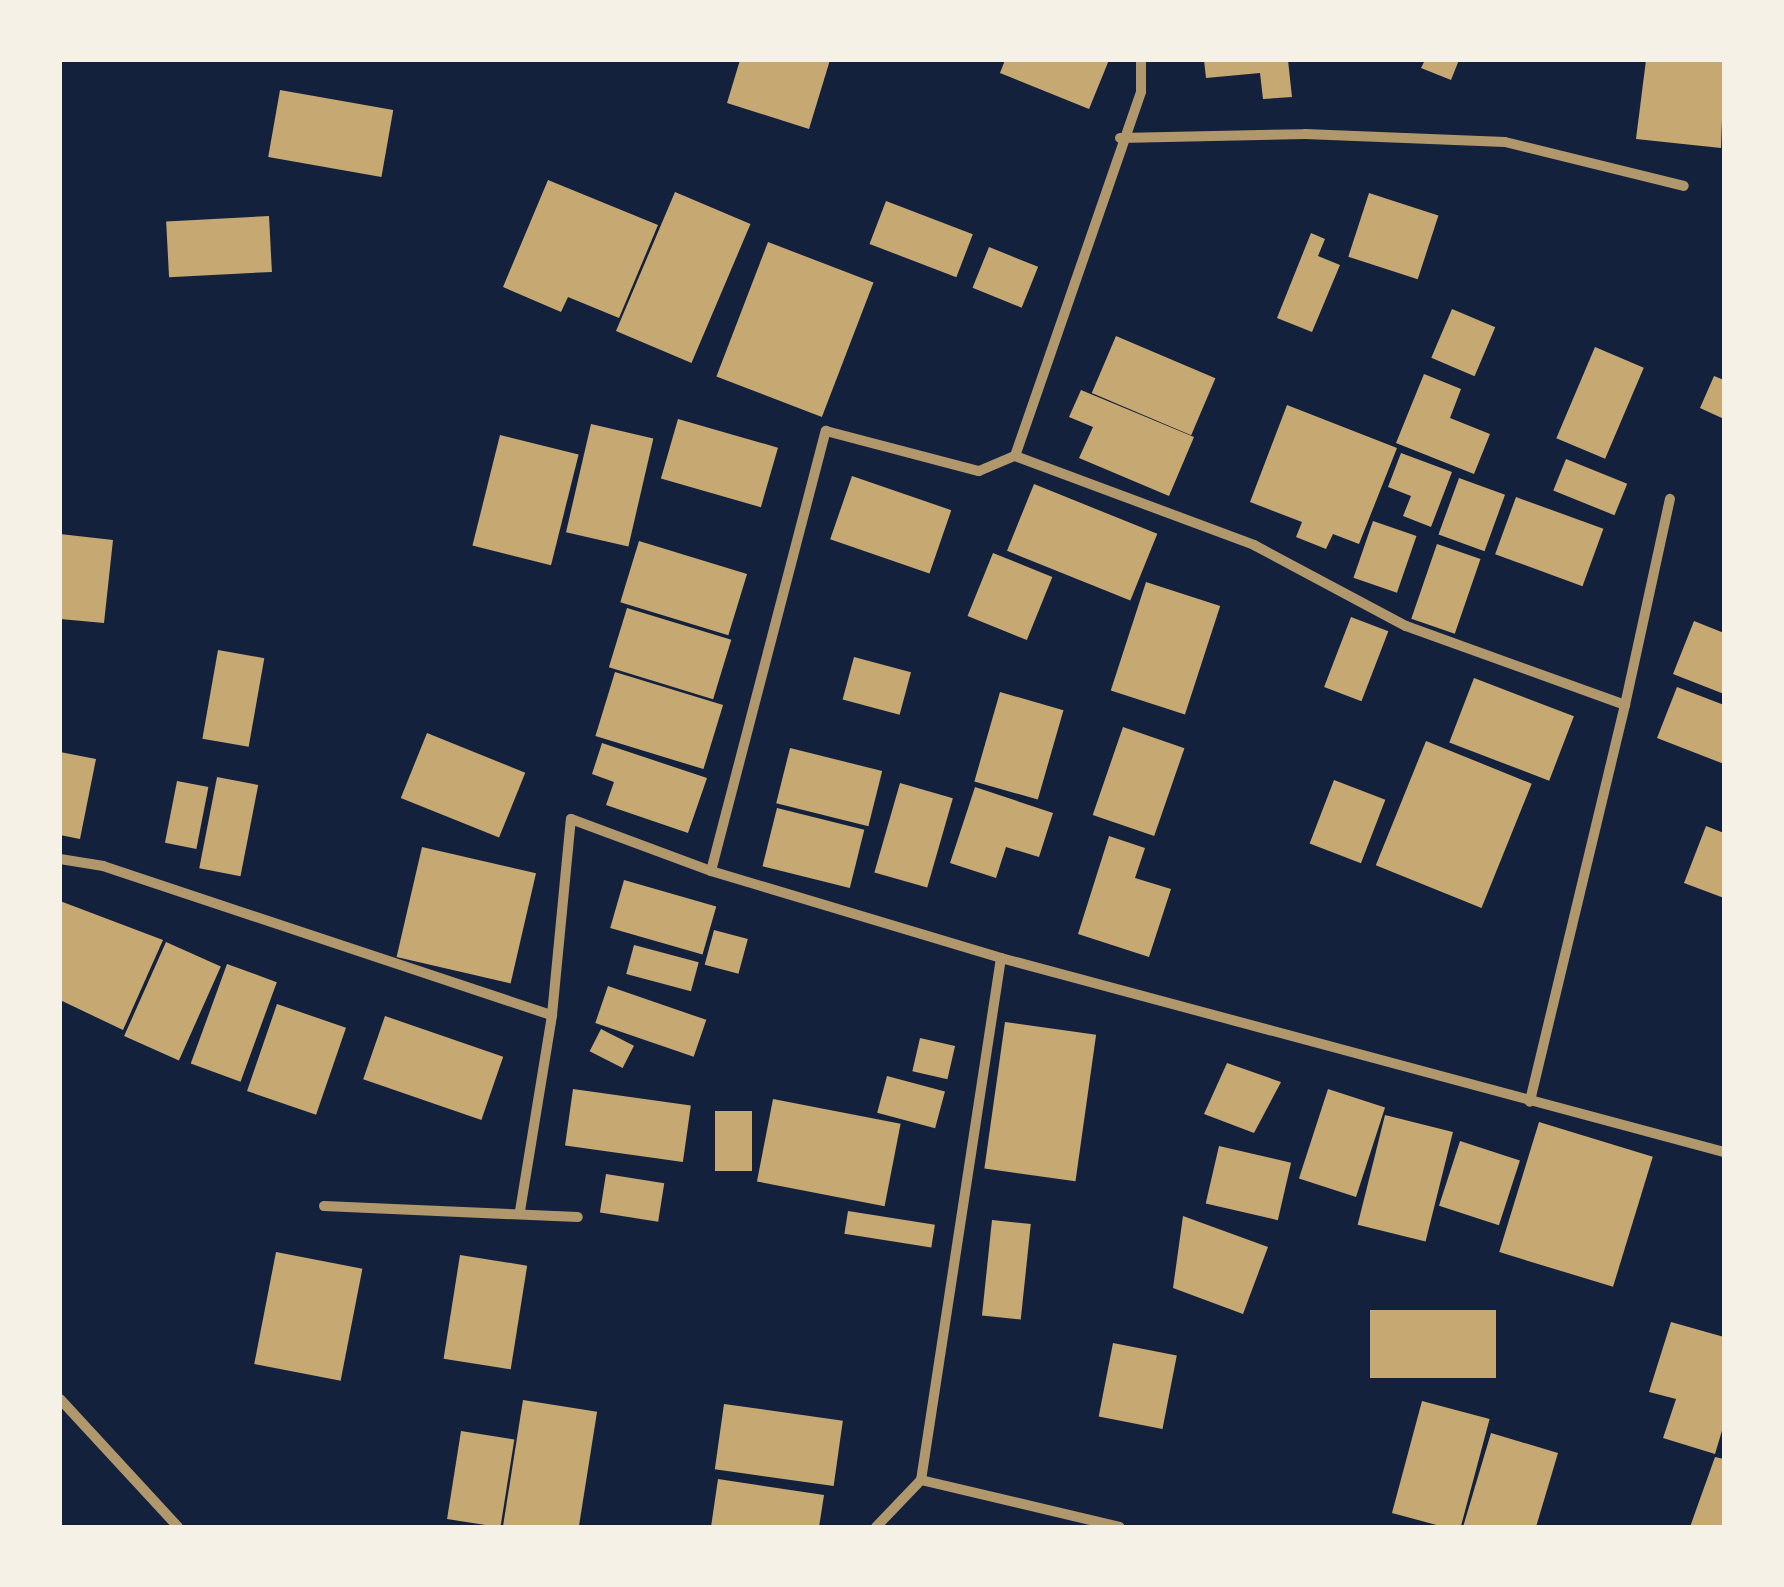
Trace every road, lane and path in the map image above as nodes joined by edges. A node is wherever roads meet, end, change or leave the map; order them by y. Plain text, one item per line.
1 (1140, 60) edge
2 (1120, 138) junction
3 (1684, 186) dead end
4 (1016, 456) junction
5 (1670, 499) dead end
6 (1625, 705) junction
7 (60, 859) edge
8 (710, 871) junction
9 (1001, 958) junction
10 (552, 1015) junction
11 (1530, 1102) junction
12 (1724, 1152) edge
13 (324, 1206) dead end
14 (520, 1211) junction
15 (578, 1217) dead end
16 (60, 1398) edge
17 (921, 1480) junction
18 (178, 1527) edge
19 (876, 1527) edge
20 (1120, 1527) edge

1 - 2 street
2 - 3 street
2 - 4 street
4 - 6 street
4 - 8 street
5 - 6 street
6 - 11 street
7 - 10 street
8 - 9 street
8 - 10 street
9 - 11 street
9 - 17 street
10 - 14 street
11 - 12 street
13 - 14 street
14 - 15 street
16 - 18 street
17 - 19 street
17 - 20 street

